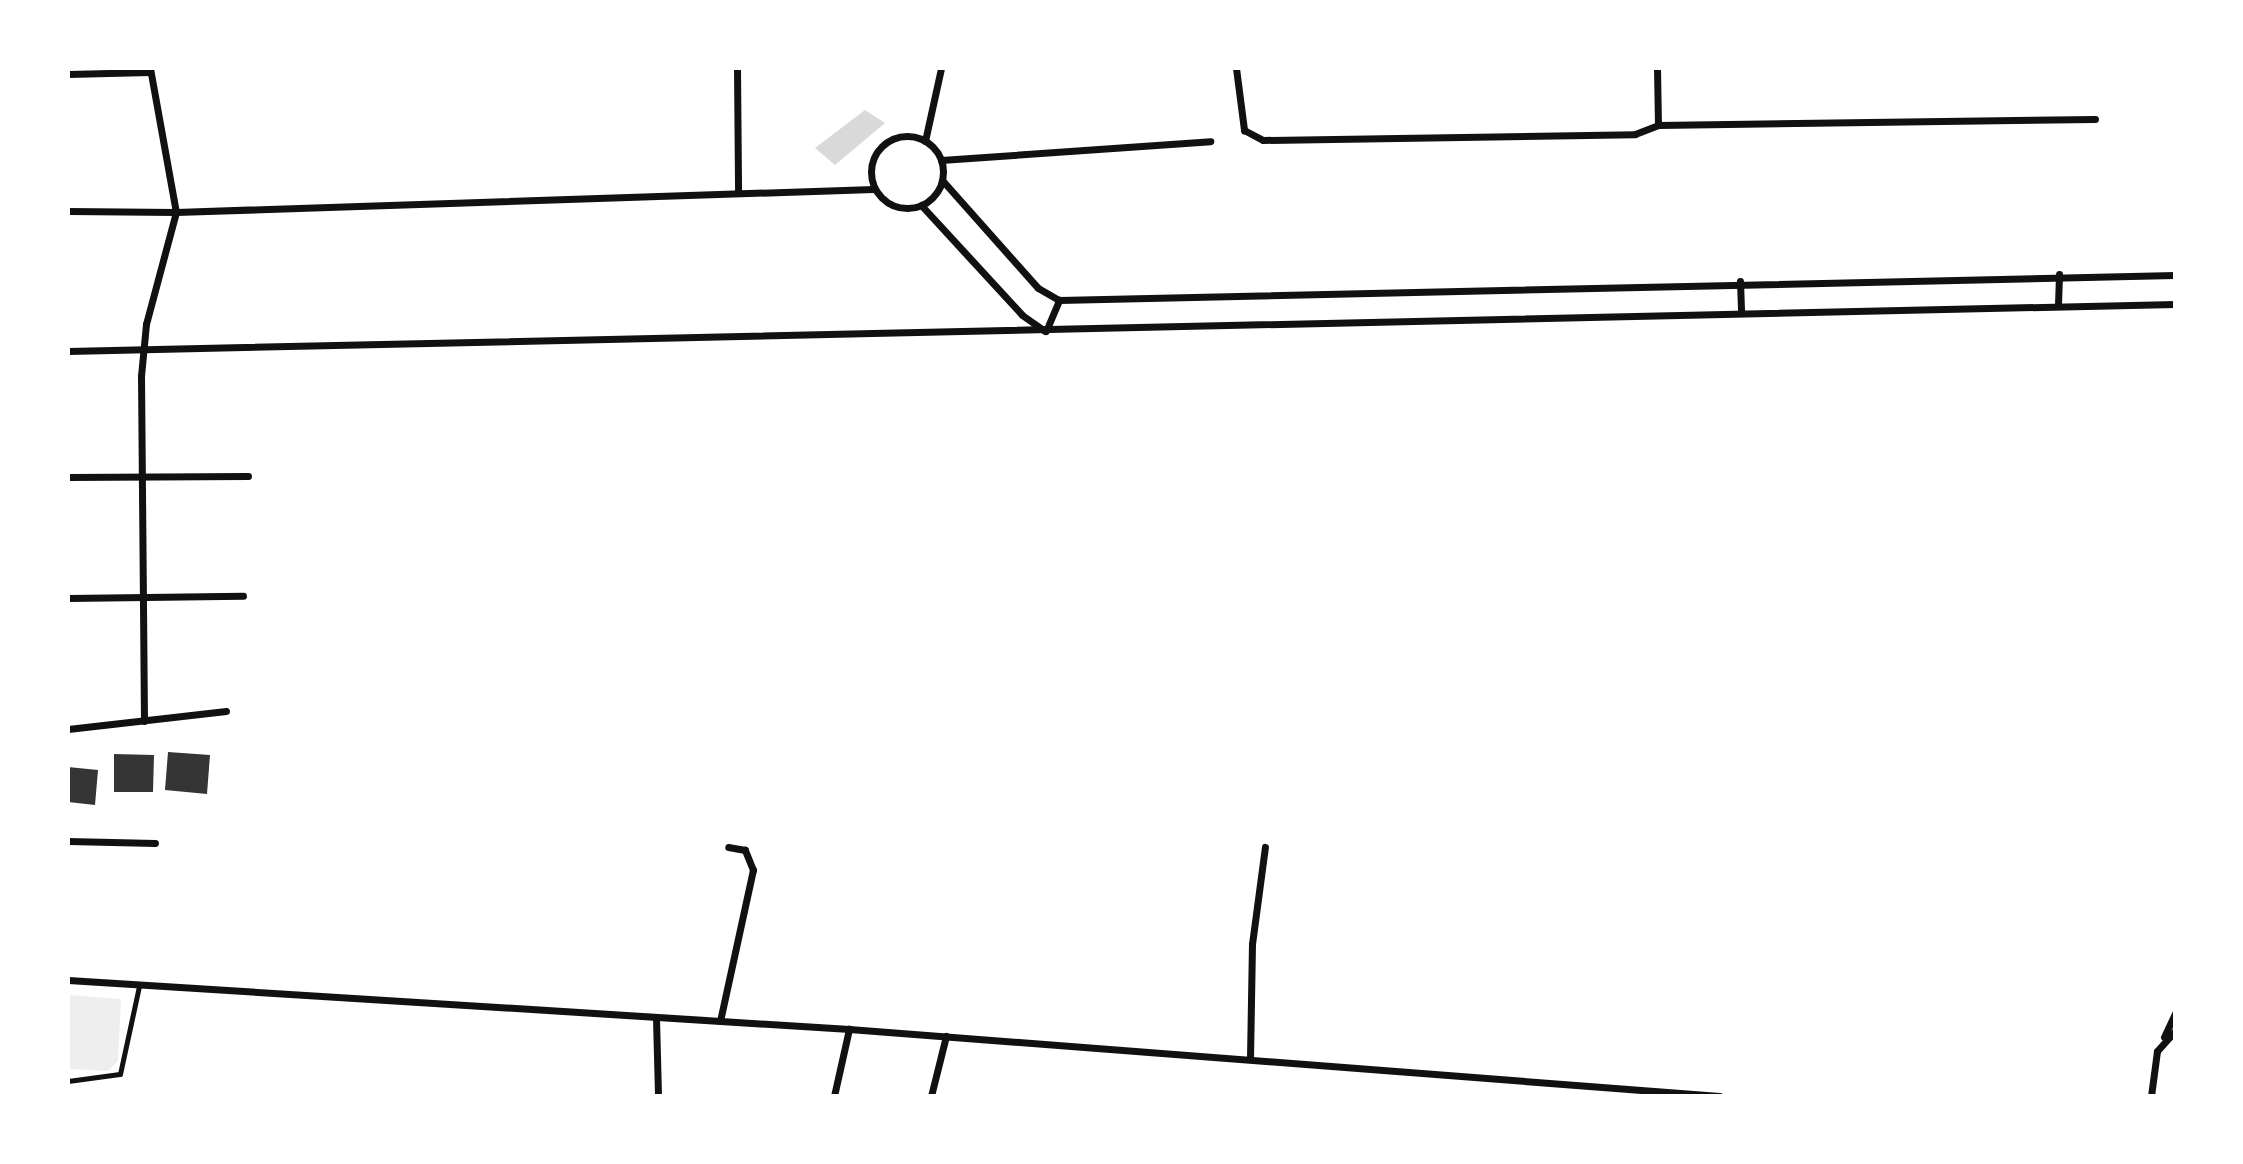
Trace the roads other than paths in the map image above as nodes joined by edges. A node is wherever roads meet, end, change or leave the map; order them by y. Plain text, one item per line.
1 (737, 68) edge
2 (941, 68) edge
3 (1236, 68) edge
4 (1657, 68) edge
5 (150, 70) edge
6 (68, 74) edge
7 (2095, 119) dead end
8 (1658, 125) junction
9 (925, 141) junction
10 (1210, 141) dead end
11 (941, 160) junction
12 (942, 180) junction
13 (874, 189) junction
14 (738, 193) junction
15 (921, 205) junction
16 (68, 211) edge
17 (176, 212) junction
18 (2059, 275) junction
19 (2175, 275) edge
20 (1740, 281) junction
21 (1059, 300) junction
22 (2058, 304) junction
23 (2175, 304) edge
24 (1741, 312) junction
25 (1046, 331) junction
26 (143, 349) junction
27 (68, 351) edge
28 (248, 476) dead end
29 (68, 477) edge
30 (144, 477) junction
31 (243, 596) dead end
32 (143, 597) junction
33 (68, 598) edge
34 (226, 711) dead end
35 (144, 721) junction
36 (68, 729) edge
37 (68, 841) edge
38 (155, 843) dead end
39 (728, 847) dead end
40 (1265, 847) dead end
41 (68, 981) edge
42 (139, 986) junction
43 (2175, 1013) edge
44 (656, 1018) junction
45 (720, 1021) junction
46 (849, 1029) junction
47 (2175, 1031) edge
48 (946, 1036) junction
49 (2160, 1044) junction
50 (1250, 1058) junction
51 (68, 1081) edge
52 (658, 1096) edge
53 (834, 1096) edge
54 (931, 1096) edge
55 (1719, 1096) edge
56 (2151, 1096) edge

1 - 14 street
2 - 9 street
3 - 8 street
4 - 8 street
5 - 6 street
5 - 17 street
7 - 8 street
9 - 11 street
9 - 13 street
10 - 11 street
11 - 12 street
12 - 15 street
12 - 21 street
13 - 14 street
13 - 15 street
14 - 17 street
15 - 25 street
16 - 17 street
17 - 26 street
18 - 19 street
18 - 20 street
18 - 22 street
20 - 21 street
20 - 24 street
21 - 25 street
22 - 23 street
22 - 24 street
24 - 25 street
25 - 26 street
26 - 27 street
26 - 30 street
28 - 30 street
29 - 30 street
30 - 32 street
31 - 32 street
32 - 33 street
32 - 35 street
34 - 35 street
35 - 36 street
37 - 38 street
39 - 45 street
40 - 50 street
41 - 42 street
42 - 44 street
42 - 51 lane
43 - 49 street
44 - 45 street
44 - 52 street
45 - 46 street
46 - 48 street
46 - 53 street
47 - 49 street
48 - 50 street
48 - 54 street
49 - 56 street
50 - 55 street

